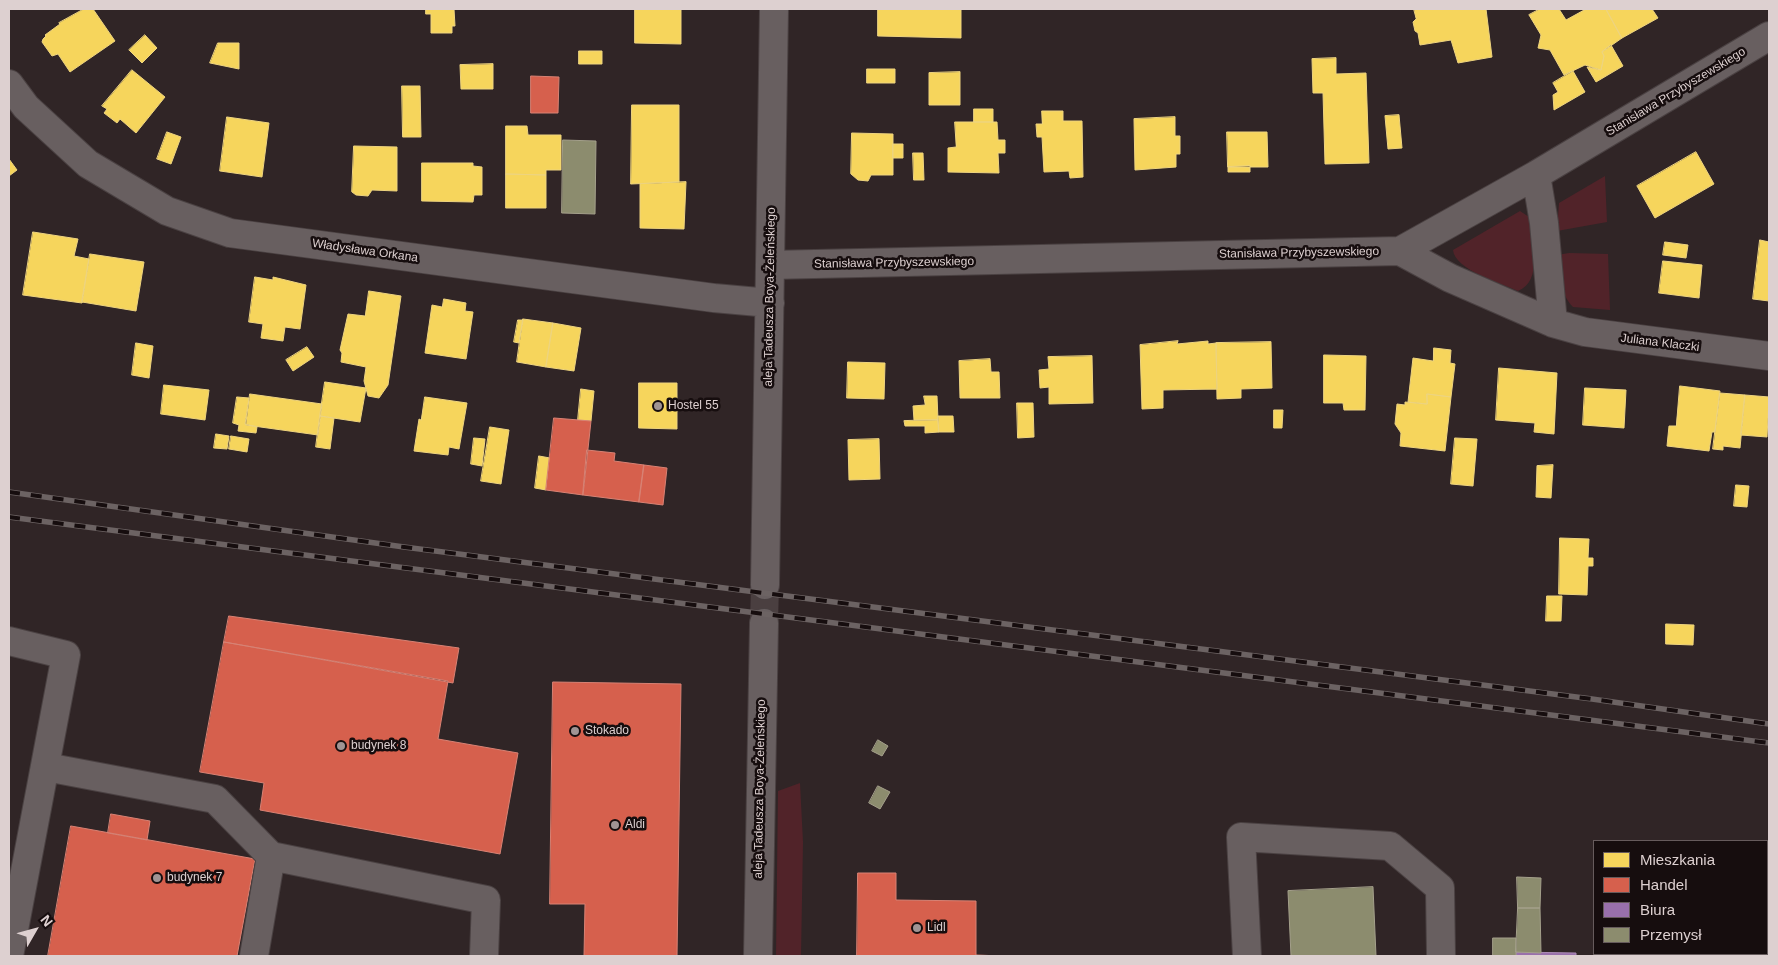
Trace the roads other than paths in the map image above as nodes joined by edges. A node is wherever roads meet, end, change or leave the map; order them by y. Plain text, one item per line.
1 (774, 9) edge
2 (1769, 36) edge
3 (9, 84) edge
4 (1536, 175) junction
5 (1400, 252) junction
6 (770, 265) junction
7 (770, 303) junction
8 (1553, 323) junction
9 (1769, 356) edge
10 (765, 585) tunnel mouth
11 (764, 623) tunnel mouth
12 (11, 635) edge
13 (46, 767) junction
14 (272, 856) junction
15 (9, 956) edge
16 (254, 956) edge
17 (484, 956) edge
18 (758, 956) edge
19 (1246, 956) edge
20 (1441, 956) edge

1 - 6 street, aleja Tadeusza Boya-Żeleńskiego
2 - 4 street, Stanisława Przybyszewskiego
3 - 7 street, Władysława Orkana
4 - 5 street, Stanisława Przybyszewskiego
4 - 8 street
5 - 6 street, Stanisława Przybyszewskiego
5 - 8 street, Juliana Klaczki
6 - 7 street, aleja Tadeusza Boya-Żeleńskiego
7 - 10 street, aleja Tadeusza Boya-Żeleńskiego
8 - 9 street, Juliana Klaczki
11 - 18 street, aleja Tadeusza Boya-Żeleńskiego
12 - 13 street
13 - 14 street
13 - 15 street
14 - 16 street
14 - 17 street
19 - 20 street

